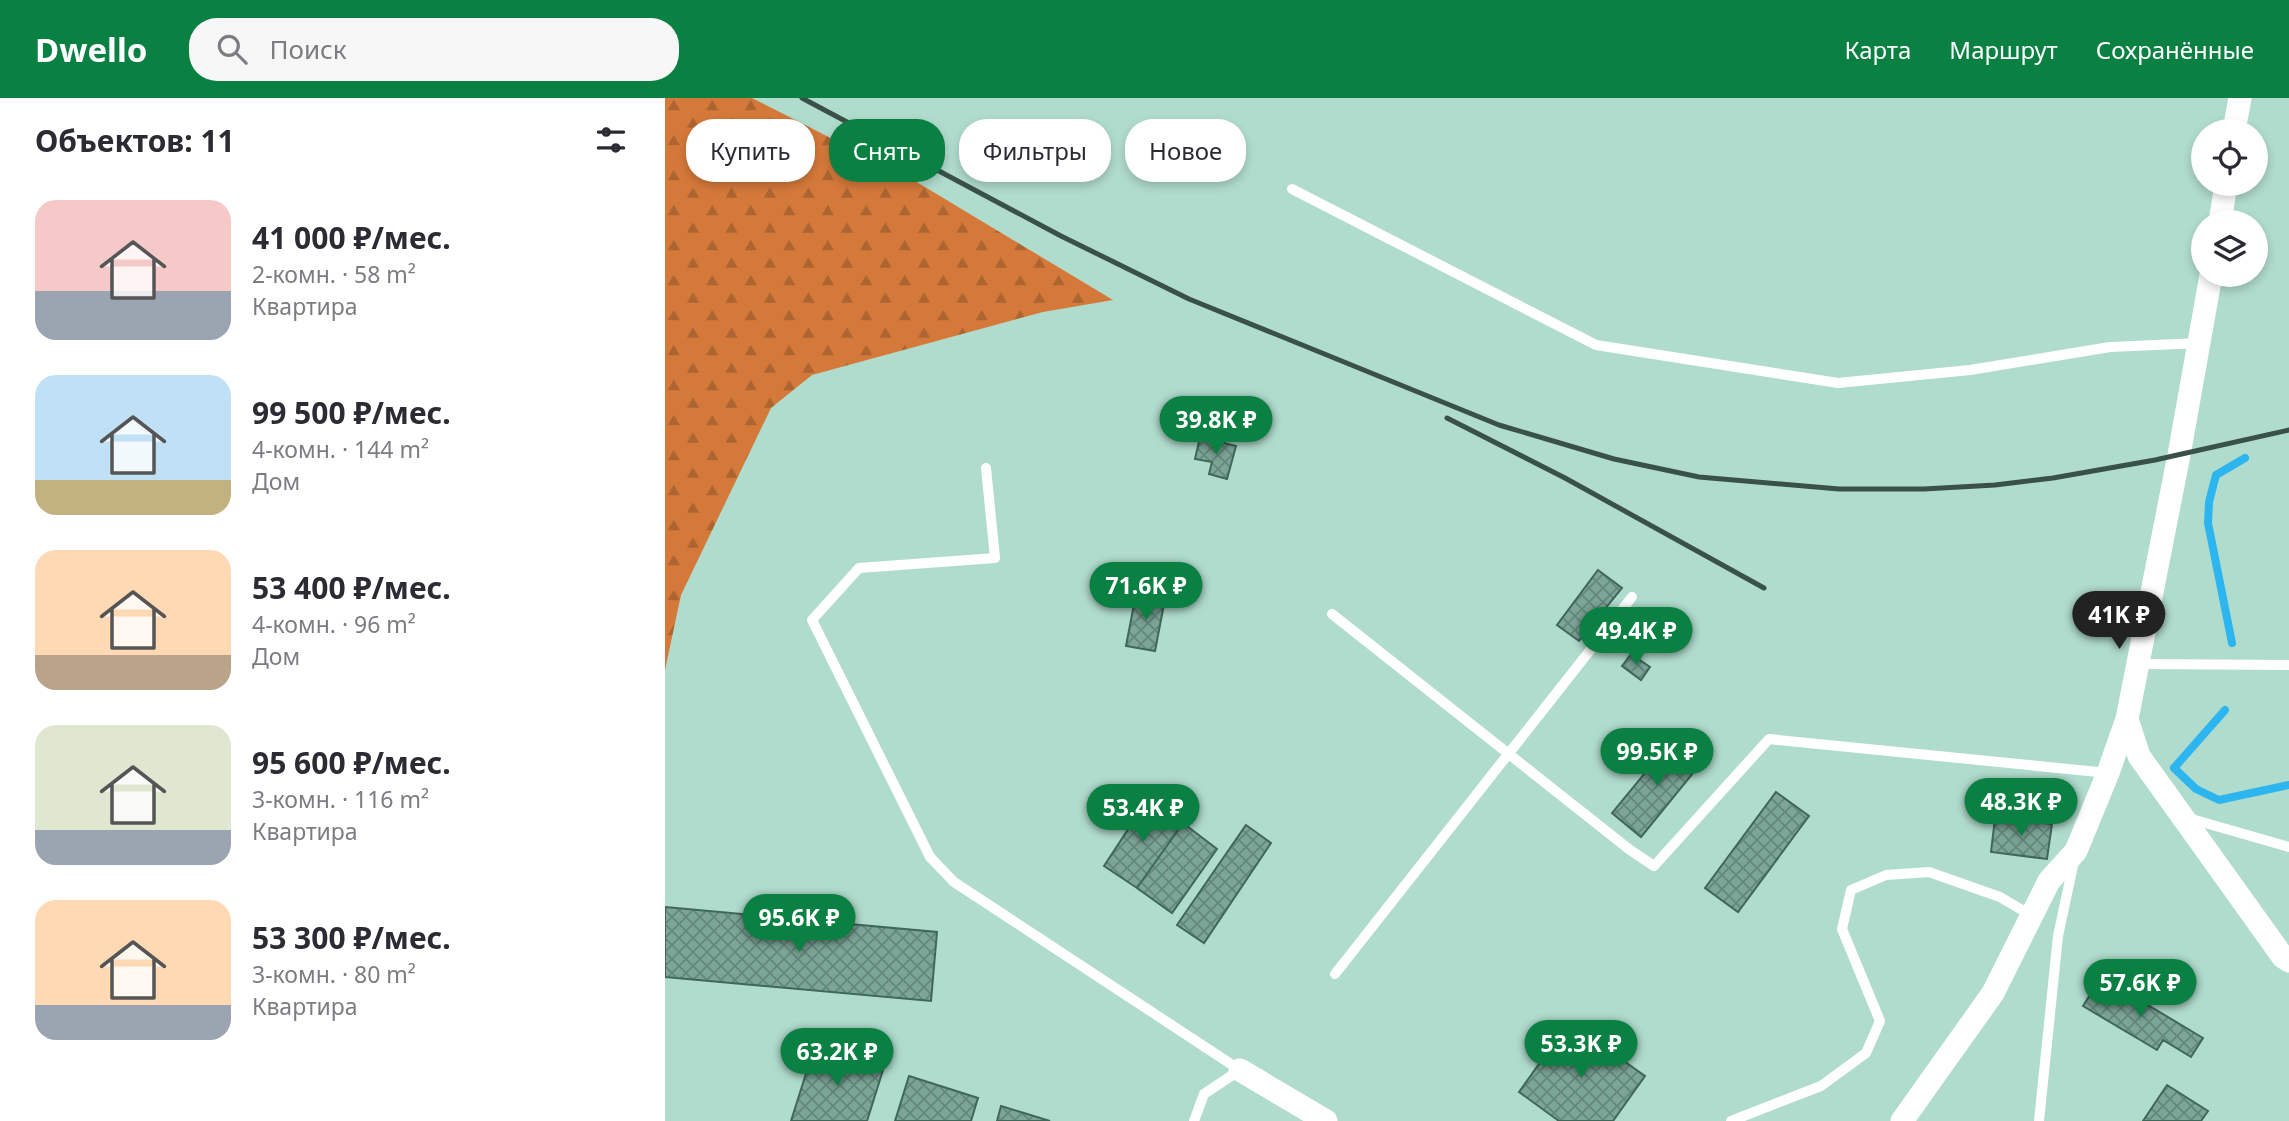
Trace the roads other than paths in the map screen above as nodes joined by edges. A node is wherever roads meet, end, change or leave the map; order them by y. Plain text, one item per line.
1 (2240, 98) edge
2 (2236, 119) edge
3 (1292, 189) dead end
4 (2209, 287) edge
5 (2200, 343) junction
6 (986, 468) dead end
7 (1632, 597) dead end
8 (1332, 614) dead end
9 (2139, 664) junction
10 (2289, 665) edge
11 (2127, 719) junction
12 (1509, 753) junction
13 (2108, 773) junction
14 (2182, 816) junction
15 (2289, 847) edge
16 (2076, 851) junction
17 (2032, 916) junction
18 (2289, 961) edge
19 (1335, 974) dead end
20 (1240, 1070) junction
21 (1194, 1121) edge
22 (1326, 1121) edge
23 (1731, 1121) edge
24 (1902, 1121) edge
25 (2039, 1121) edge

1 - 2 street
3 - 5 lane
4 - 5 street
5 - 9 street
6 - 20 lane
7 - 12 lane
8 - 12 lane
9 - 10 lane
9 - 11 street
11 - 13 street
11 - 14 street
12 - 13 lane
12 - 19 lane
13 - 16 street
14 - 15 lane
14 - 18 street
16 - 17 street
16 - 25 lane
17 - 23 lane
17 - 24 street
20 - 21 lane
20 - 22 street

